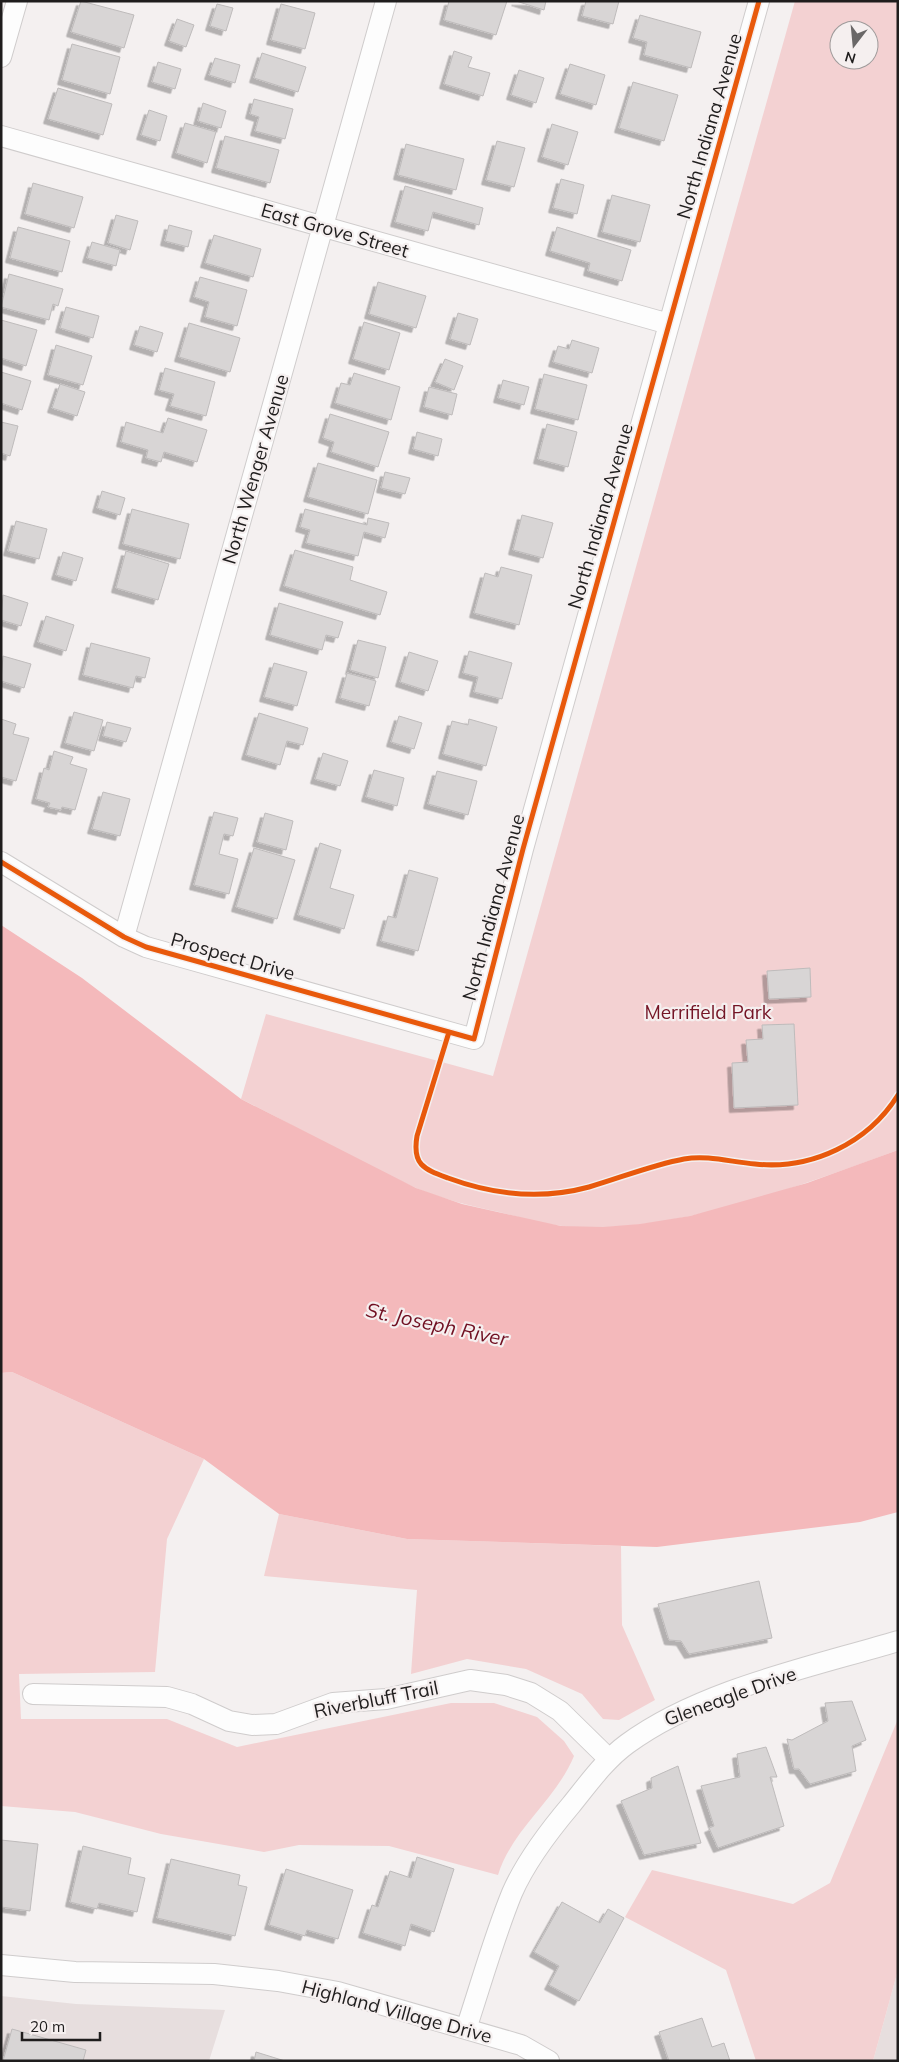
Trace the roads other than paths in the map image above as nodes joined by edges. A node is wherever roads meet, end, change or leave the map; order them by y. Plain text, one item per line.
1 (17, 1) edge
2 (386, 1) edge
3 (759, 1) edge
4 (1, 57) edge
5 (1, 136) edge
6 (323, 227) junction
7 (669, 324) junction
8 (1, 862) edge
9 (124, 937) junction
10 (474, 1040) joint
11 (898, 1641) edge
12 (33, 1694) dead end
13 (609, 1759) junction
14 (1, 1965) edge
15 (466, 2029) junction
16 (549, 2061) edge

1 - 4 street
2 - 6 street, North Wenger Avenue
3 - 7 street, North Indiana Avenue
5 - 6 street, East Grove Street
6 - 7 street, East Grove Street
6 - 9 street, North Wenger Avenue
7 - 10 street, North Indiana Avenue
8 - 9 street, Prospect Drive
9 - 10 street, Prospect Drive
11 - 13 street, Gleneagle Drive
12 - 13 street, Riverbluff Trail
13 - 15 street, Gleneagle Drive
14 - 15 street, Highland Village Drive
15 - 16 street, Highland Village Drive

